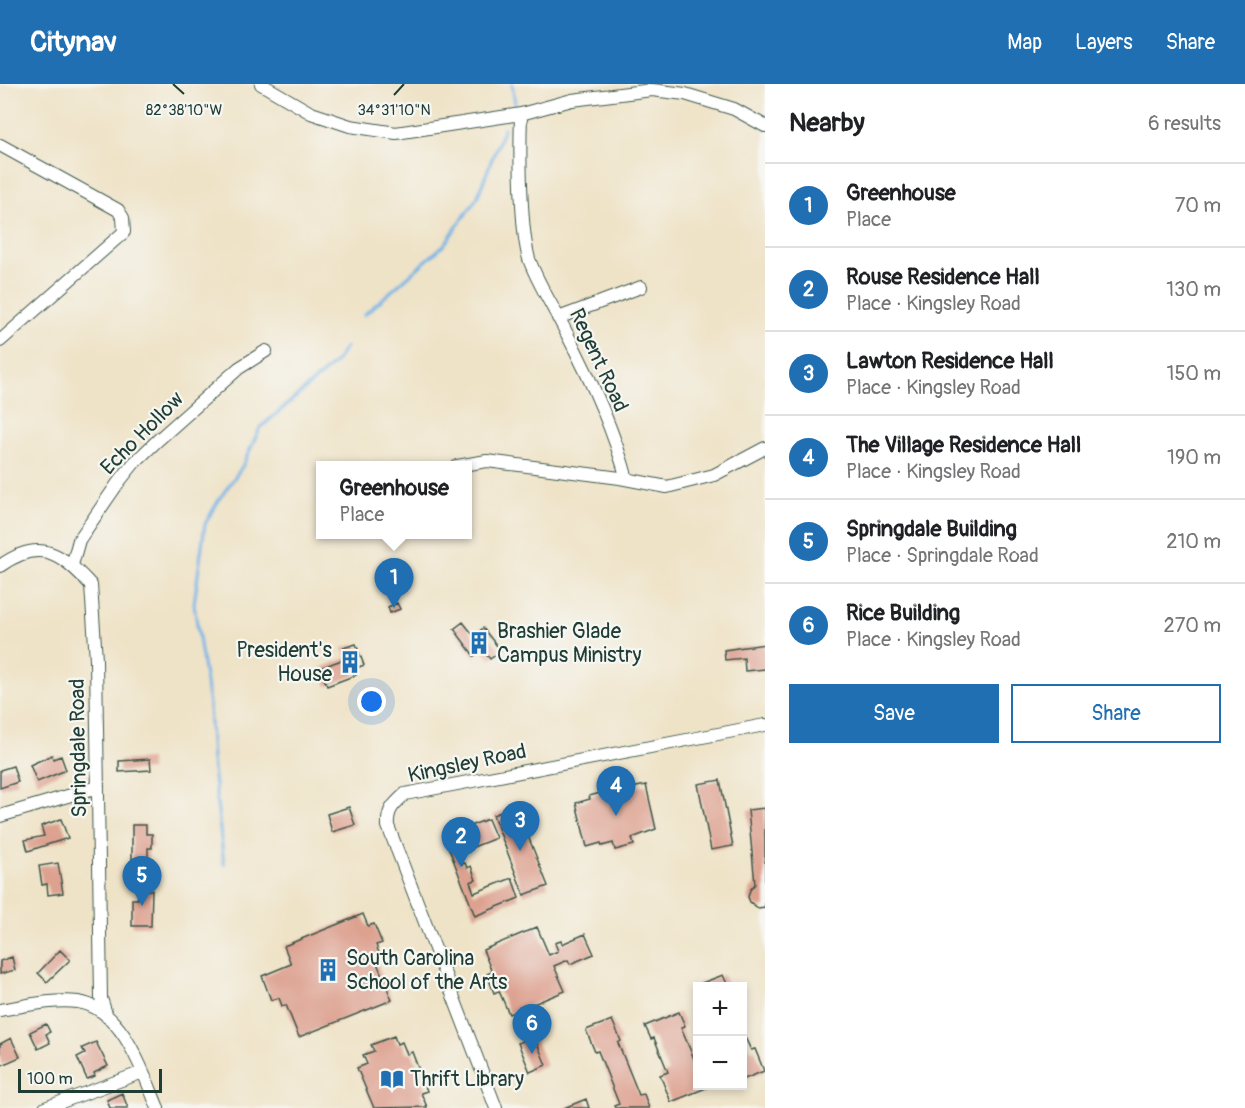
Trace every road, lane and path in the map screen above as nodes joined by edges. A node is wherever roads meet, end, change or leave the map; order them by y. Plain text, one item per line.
1 (261, 84) edge
2 (521, 114) junction
3 (765, 126) edge
4 (0, 145) edge
5 (641, 287) dead end
6 (558, 318) junction
7 (0, 341) edge
8 (266, 351) dead end
9 (765, 448) edge
10 (472, 463) edge
11 (627, 479) junction
12 (72, 565) junction
13 (0, 566) edge
14 (765, 724) edge
15 (98, 787) junction
16 (0, 816) edge
17 (0, 1010) edge
18 (107, 1017) junction
19 (143, 1071) junction
20 (59, 1106) edge
21 (45, 1108) edge
22 (158, 1108) edge
23 (496, 1108) edge

1 - 2 street
2 - 3 street
2 - 6 street, Regent Road
4 - 7 street
5 - 6 street
6 - 11 street, Regent Road
8 - 12 street, Echo Hollow
9 - 11 street
10 - 11 street
12 - 13 street, Springdale Road
12 - 15 street, Springdale Road
14 - 23 street, Kingsley Road
15 - 16 street
15 - 18 street, Springdale Road
17 - 18 street
18 - 19 street
19 - 20 street
19 - 22 street
20 - 21 street

